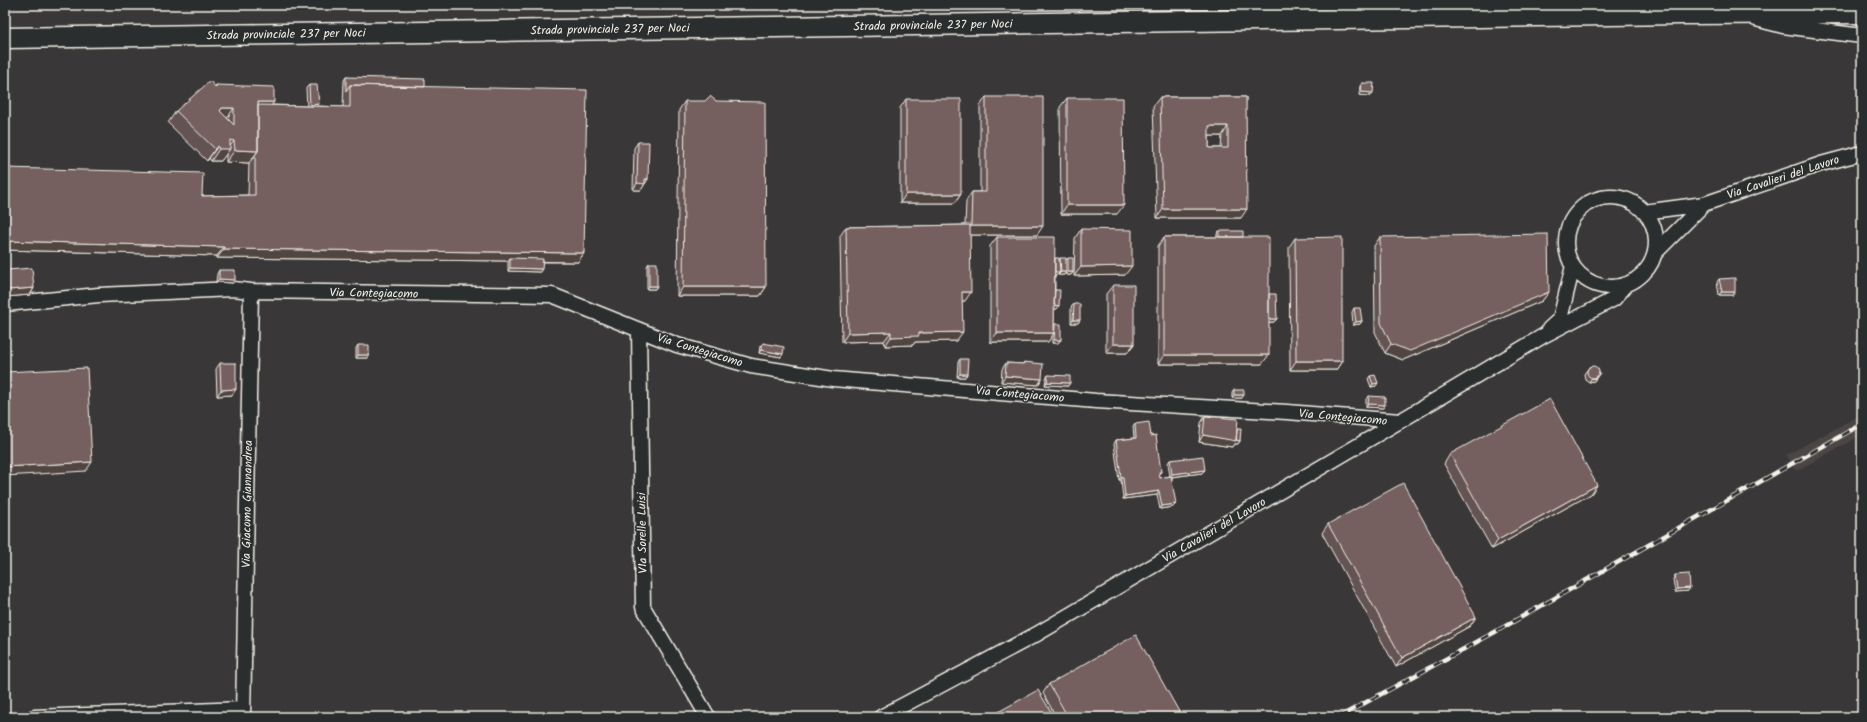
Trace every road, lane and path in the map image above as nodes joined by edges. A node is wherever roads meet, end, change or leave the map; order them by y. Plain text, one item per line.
1 (1681, 9) edge
2 (1788, 9) edge
3 (1734, 13) junction
4 (1862, 13) edge
5 (1862, 36) edge
6 (5, 38) edge
7 (1862, 153) edge
8 (1704, 204) junction
9 (1644, 212) junction
10 (1655, 253) junction
11 (1573, 266) junction
12 (1626, 285) junction
13 (251, 291) junction
14 (5, 304) edge
15 (639, 330) junction
16 (1543, 336) junction
17 (1400, 421) junction
18 (243, 713) edge
19 (34, 717) edge
20 (708, 717) edge
21 (881, 717) edge

1 - 3 main road, Strada provinciale 237 per Noci
1 - 6 main road, Strada provinciale 237 per Noci
2 - 3 main road, Strada provinciale 237 per Noci
2 - 4 main road, Strada provinciale 237 per Noci
3 - 5 street
7 - 8 street, Via Cavalieri del Lavoro
8 - 9 street
8 - 10 street
9 - 10 street, Via Cavalieri del Lavoro
9 - 11 street, Via Cavalieri del Lavoro
10 - 12 street, Via Cavalieri del Lavoro
11 - 12 street
11 - 16 street, Via Cavalieri del Lavoro
12 - 16 street, Via Cavalieri del Lavoro
13 - 14 street, Via Contegiacomo
13 - 15 street, Via Contegiacomo
13 - 18 street, Via Giacomo Giannandrea
15 - 17 street, Via Contegiacomo
15 - 20 street, VIa Sorelle Luisi
16 - 17 street, Via Cavalieri del Lavoro
17 - 21 street, Via Cavalieri del Lavoro
18 - 19 street

